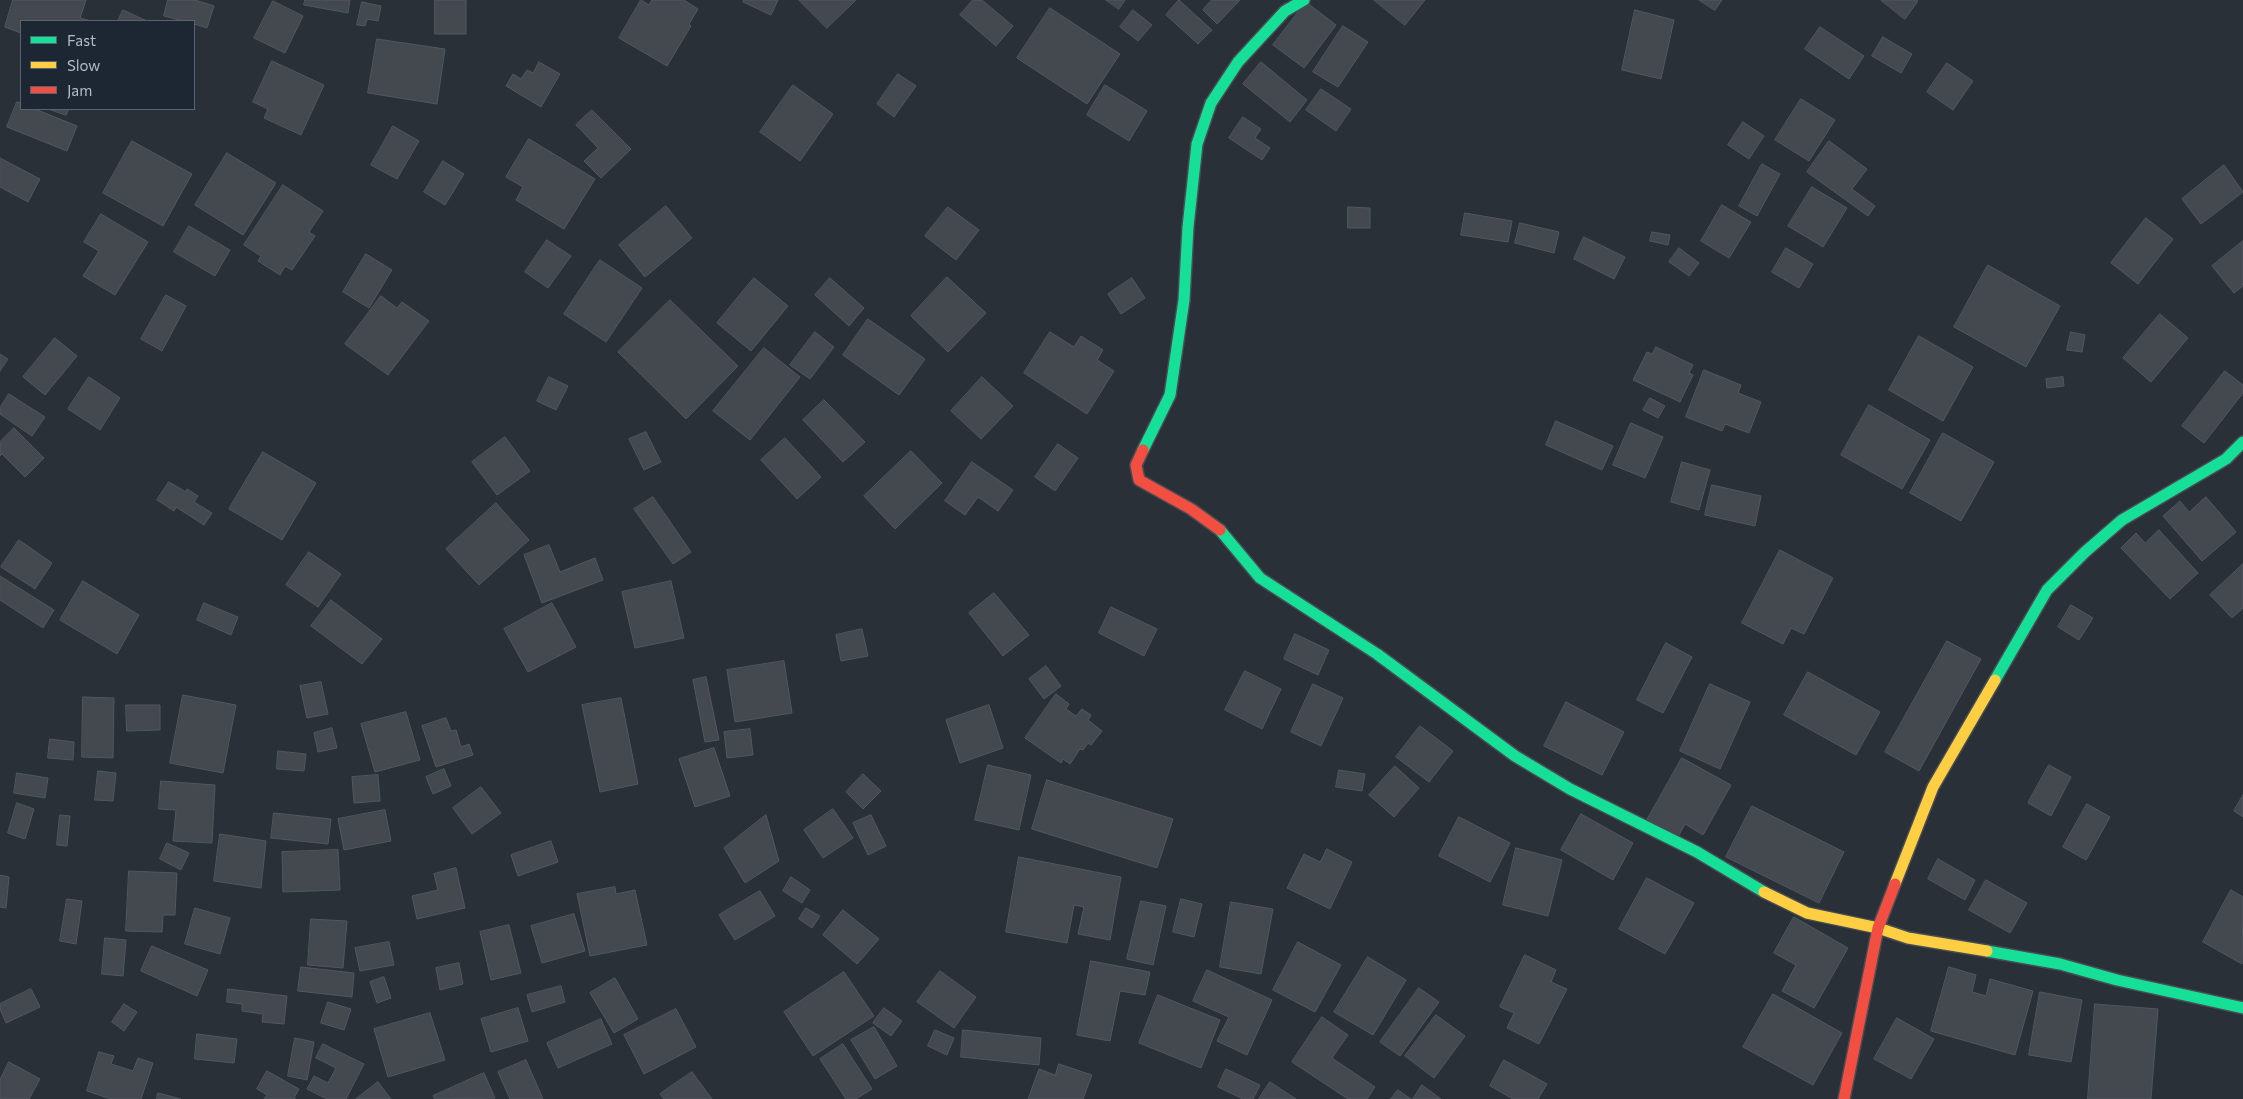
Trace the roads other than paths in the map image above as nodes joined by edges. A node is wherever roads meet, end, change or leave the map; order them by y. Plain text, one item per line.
1 (1304, 0) edge
2 (2243, 442) edge
3 (1878, 928) junction
4 (2243, 1008) edge
5 (1844, 1099) edge

1 - 3 street
2 - 3 street
3 - 4 street
3 - 5 street

